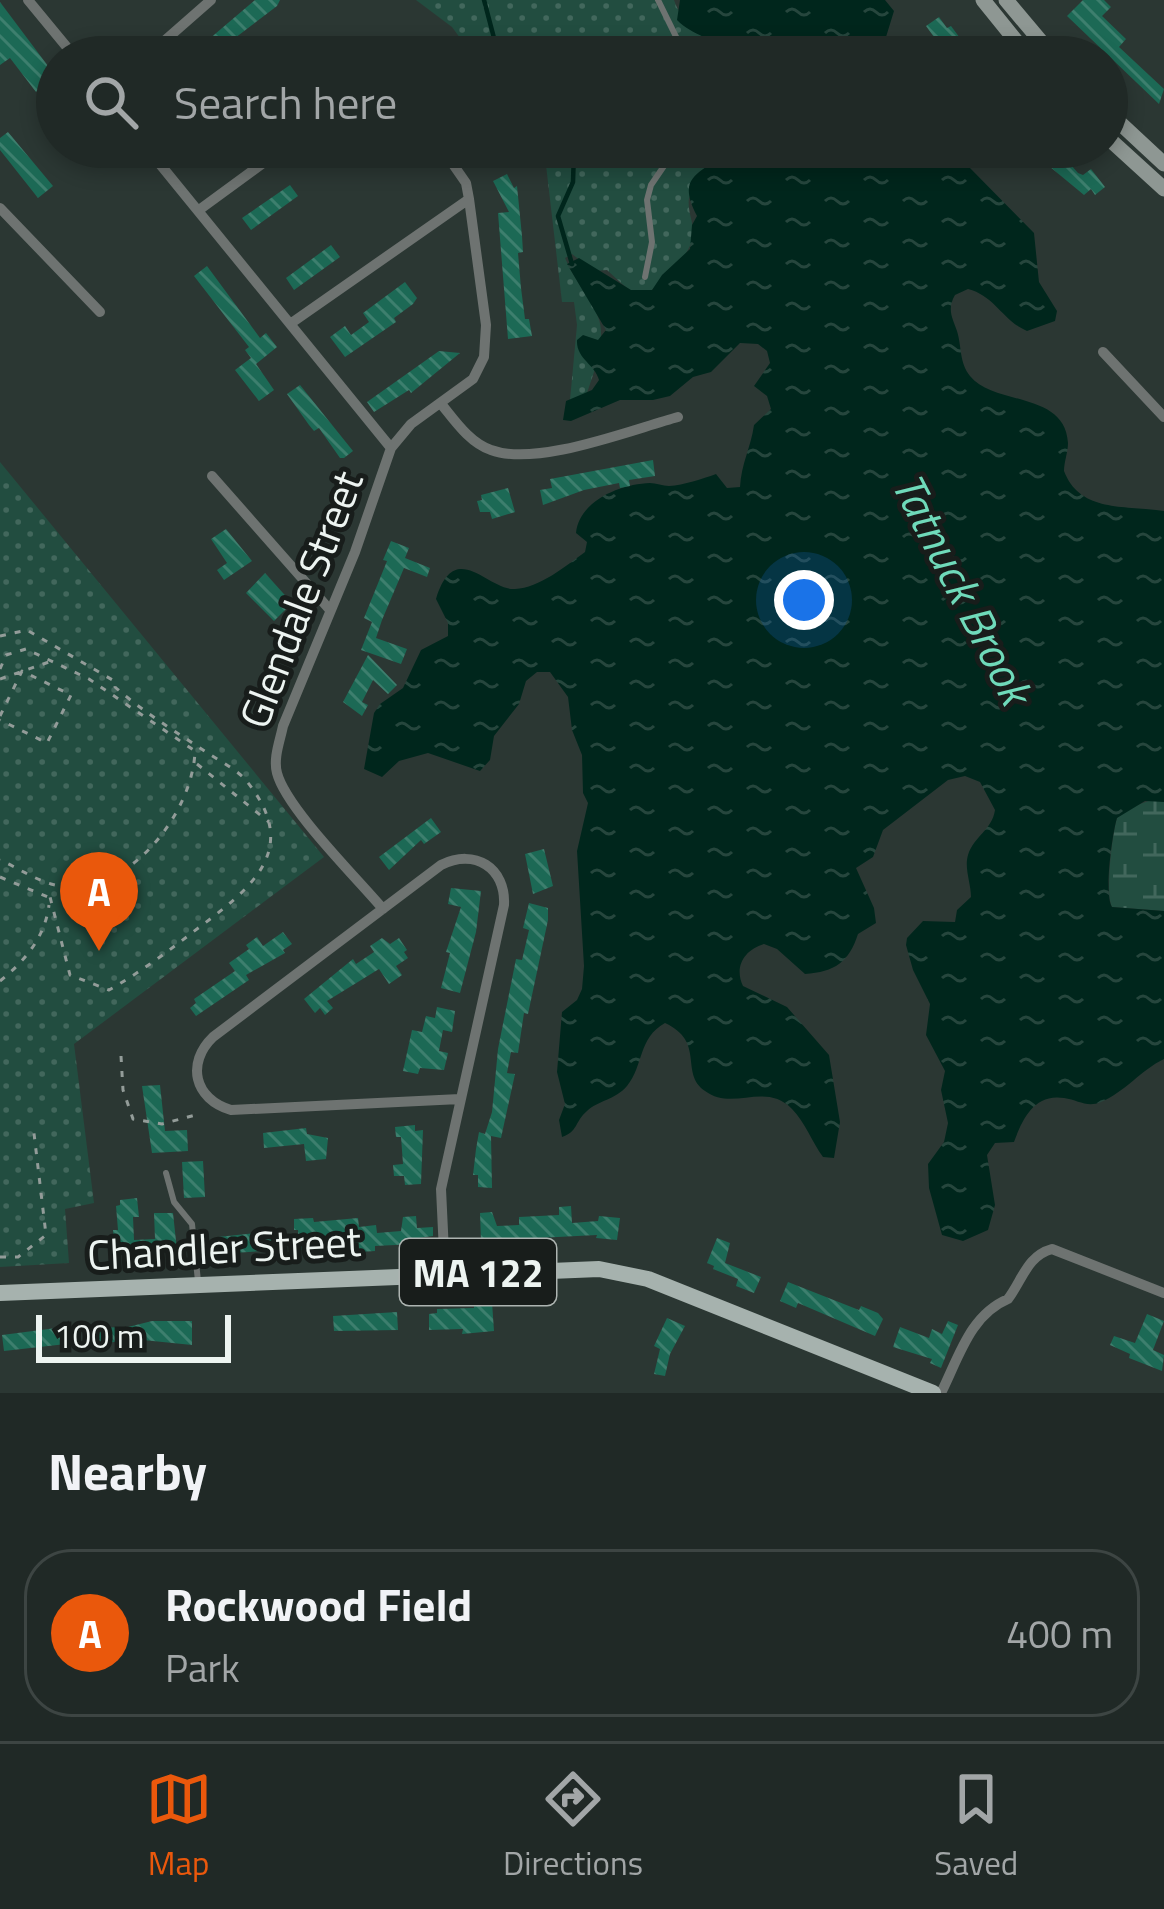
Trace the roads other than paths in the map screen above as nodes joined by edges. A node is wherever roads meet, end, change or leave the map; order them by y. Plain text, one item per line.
1 (28, 0) edge
2 (211, 0) edge
3 (658, 0) edge
4 (983, 0) edge
5 (1006, 0) edge
6 (58, 36) edge
7 (170, 36) edge
8 (676, 36) edge
9 (1013, 36) edge
10 (1036, 36) edge
11 (1128, 131) edge
12 (1128, 156) edge
13 (1164, 164) edge
14 (164, 168) edge
15 (256, 168) edge
16 (456, 168) edge
17 (663, 168) edge
18 (1164, 189) edge
19 (470, 199) junction
20 (0, 208) edge
21 (199, 210) junction
22 (645, 277) dead end
23 (100, 312) dead end
24 (290, 324) junction
25 (1103, 352) dead end
26 (442, 405) junction
27 (1164, 416) edge
28 (678, 417) dead end
29 (391, 448) junction
30 (212, 476) dead end
31 (331, 610) junction
32 (383, 909) junction
33 (460, 1099) junction
34 (166, 1173) dead end
35 (445, 1273) junction
36 (199, 1284) junction
37 (0, 1293) edge
38 (1164, 1294) edge
39 (928, 1392) edge

1 - 6 street
2 - 7 street
3 - 8 lane
4 - 9 main road
5 - 10 main road
11 - 13 main road
12 - 18 main road
14 - 21 street, Glendale Street
15 - 21 street
16 - 19 street
17 - 22 lane
19 - 24 street
19 - 26 street
20 - 23 street
21 - 24 street, Glendale Street
24 - 29 street, Glendale Street
25 - 27 street
26 - 28 street
26 - 29 street
29 - 31 street, Glendale Street
30 - 31 street
31 - 32 street, Glendale Street
32 - 33 street
32 - 33 street
33 - 35 street
34 - 36 lane
35 - 36 main road, Chandler Street / MA 122
35 - 39 main road, Chandler Street / MA 122
36 - 37 main road, Chandler Street / MA 122
38 - 39 street

